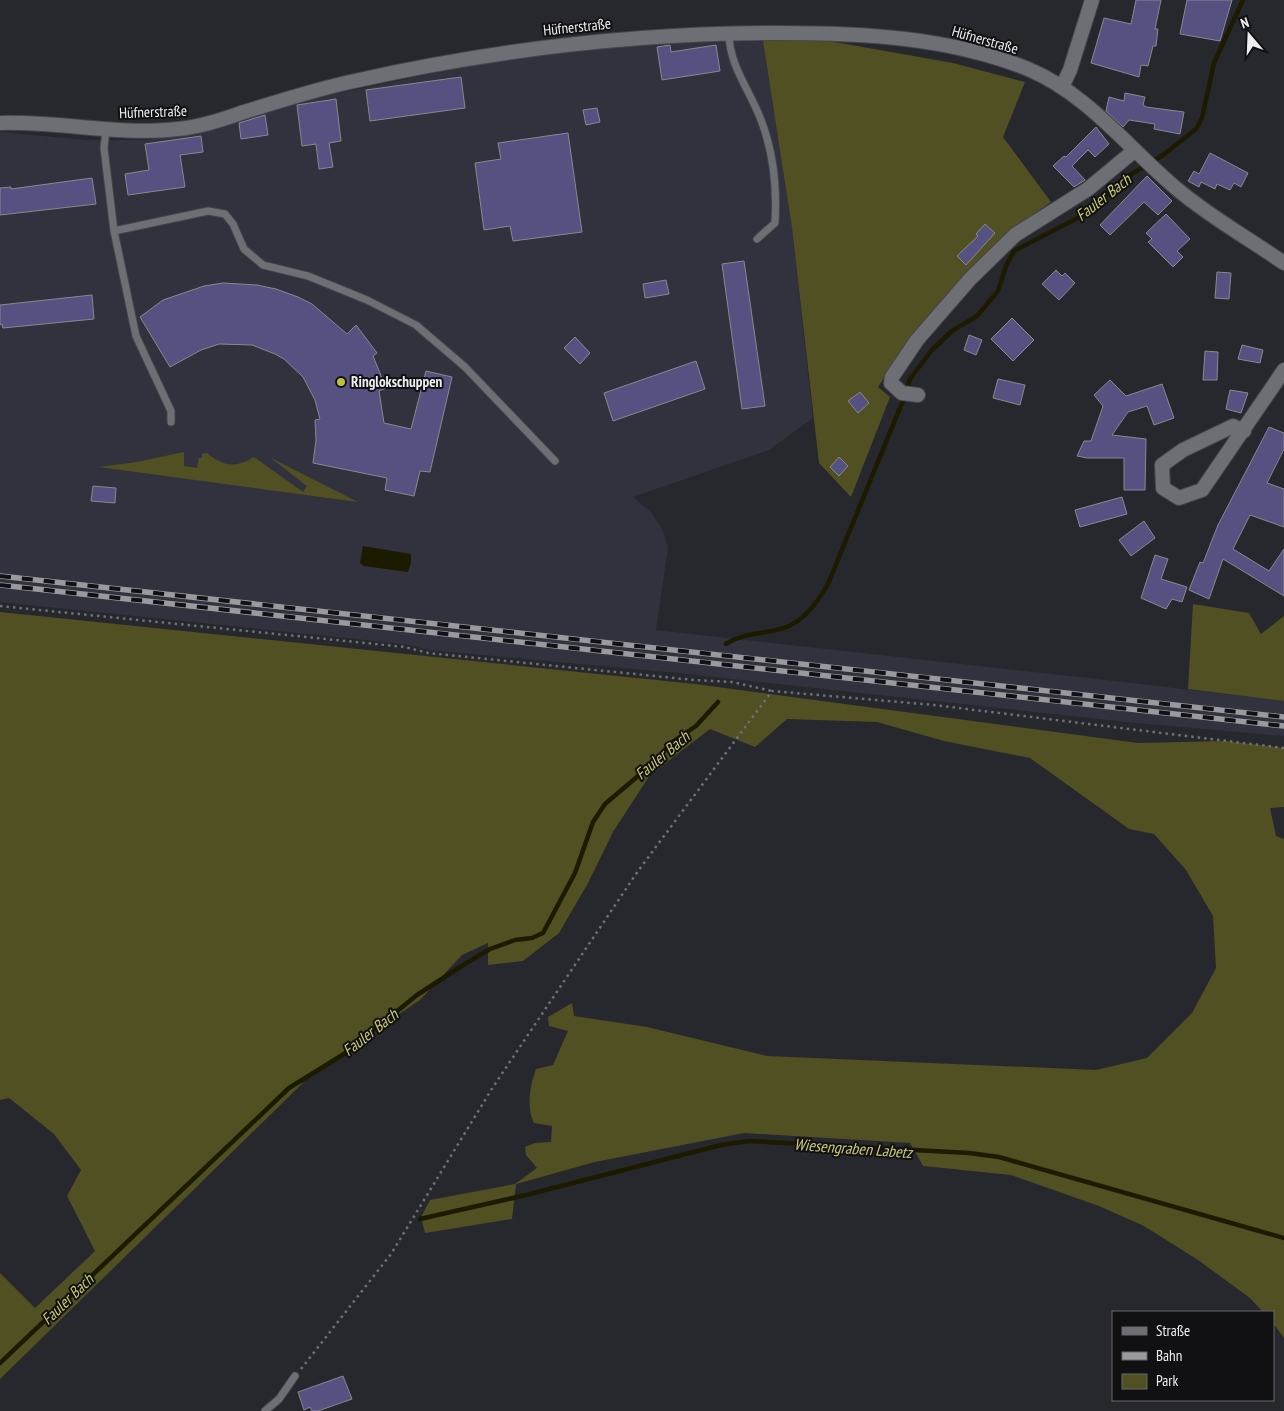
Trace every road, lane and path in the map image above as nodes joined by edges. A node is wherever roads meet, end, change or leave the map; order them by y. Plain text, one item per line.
1 (1092, 0) edge
2 (729, 33) junction
3 (1062, 87) junction
4 (0, 123) edge
5 (106, 129) junction
6 (1138, 153) junction
7 (114, 230) junction
8 (757, 239) dead end
9 (1284, 263) edge
10 (1284, 370) edge
11 (918, 395) dead end
12 (170, 422) dead end
13 (1244, 431) junction
14 (555, 460) dead end
15 (0, 606) edge
16 (772, 691) junction
17 (1284, 748) edge
18 (295, 1376) joint
19 (265, 1411) edge

1 - 3 street
2 - 3 street, Hüfnerstraße
2 - 5 street, Hüfnerstraße
2 - 8 lane
3 - 6 street, Hüfnerstraße
4 - 5 street, Hüfnerstraße
5 - 7 lane
6 - 9 street, Hüfnerstraße
6 - 11 street
7 - 12 lane
7 - 14 lane
10 - 13 street
13 - 13 street
15 - 16 path
16 - 17 path
16 - 18 path
18 - 19 lane

